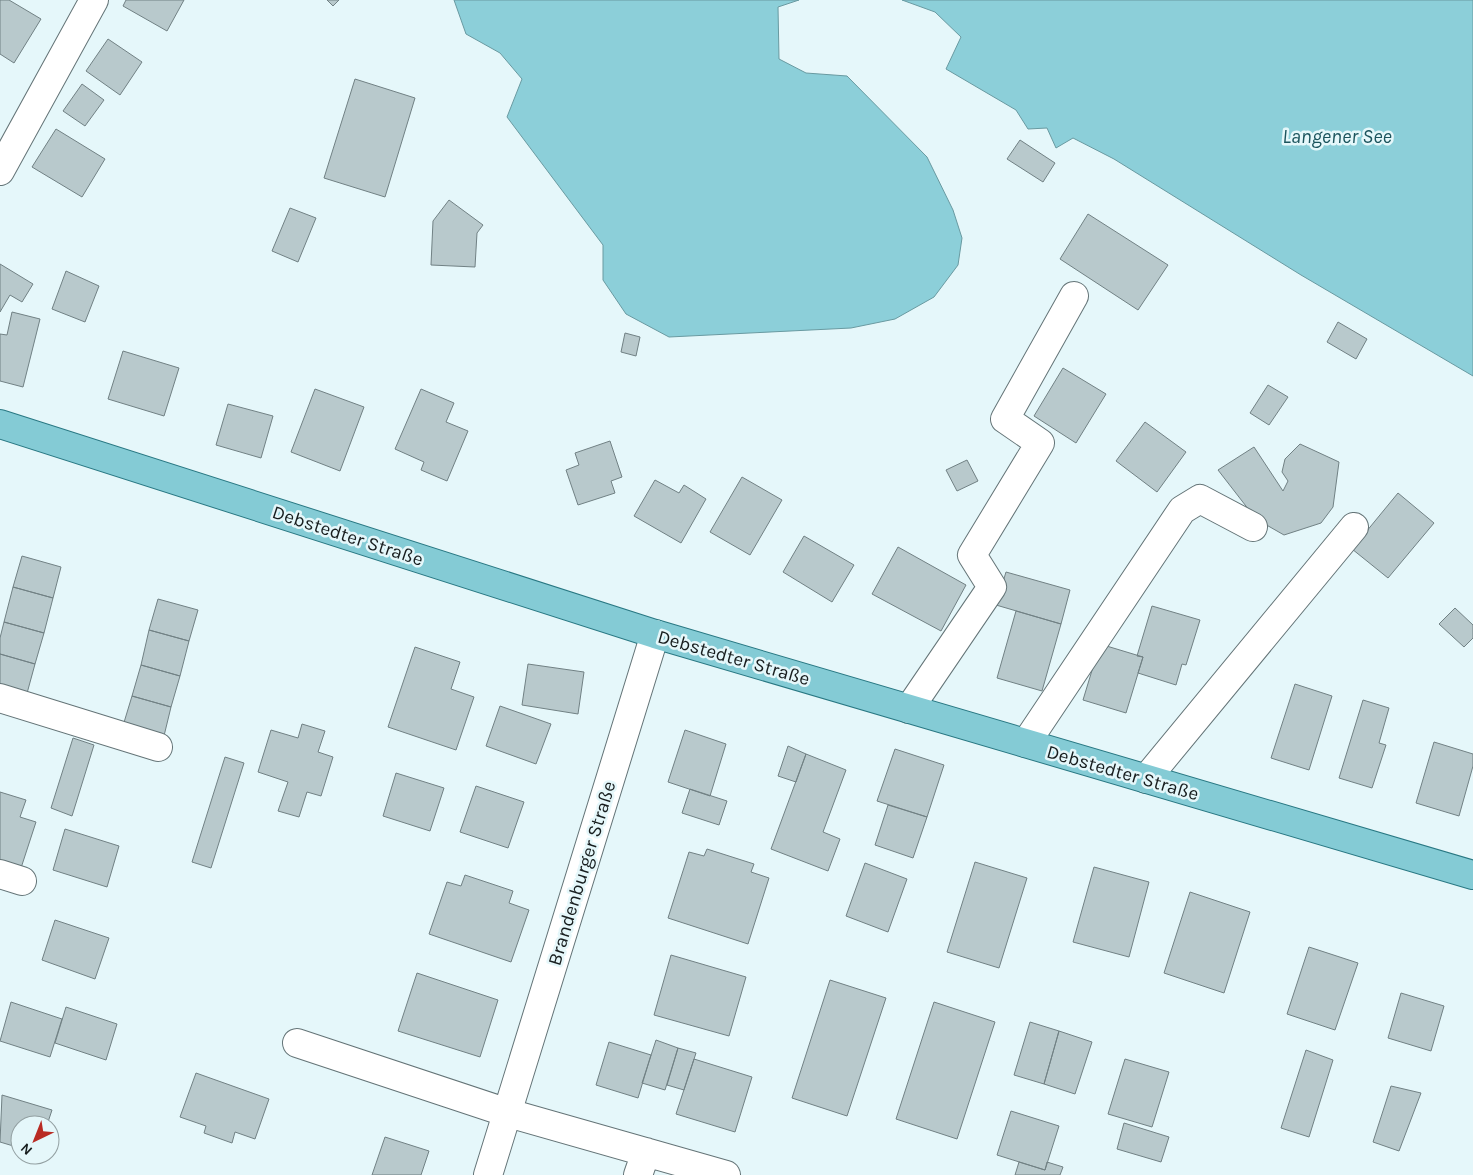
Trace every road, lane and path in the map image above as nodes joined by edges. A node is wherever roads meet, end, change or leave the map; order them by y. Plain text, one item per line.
1 (94, 0) edge
2 (0, 171) edge
3 (1074, 296) dead end
4 (0, 424) edge
5 (1354, 526) dead end
6 (1253, 527) dead end
7 (655, 634) junction
8 (0, 698) edge
9 (909, 709) junction
10 (1026, 743) junction
11 (158, 747) dead end
12 (1146, 779) junction
13 (1473, 875) edge
14 (297, 1043) dead end
15 (508, 1112) junction
16 (642, 1164) edge
17 (488, 1175) edge
18 (726, 1175) edge

1 - 2 street
3 - 9 street
4 - 7 main road, Debstedter Straße
5 - 12 street
6 - 10 street
7 - 9 main road, Debstedter Straße
7 - 15 street, Brandenburger Straße
8 - 11 street
9 - 10 main road, Debstedter Straße
10 - 12 main road, Debstedter Straße
12 - 13 main road, Debstedter Straße
14 - 15 street
15 - 16 street
15 - 17 street, Brandenburger Straße
16 - 18 street

